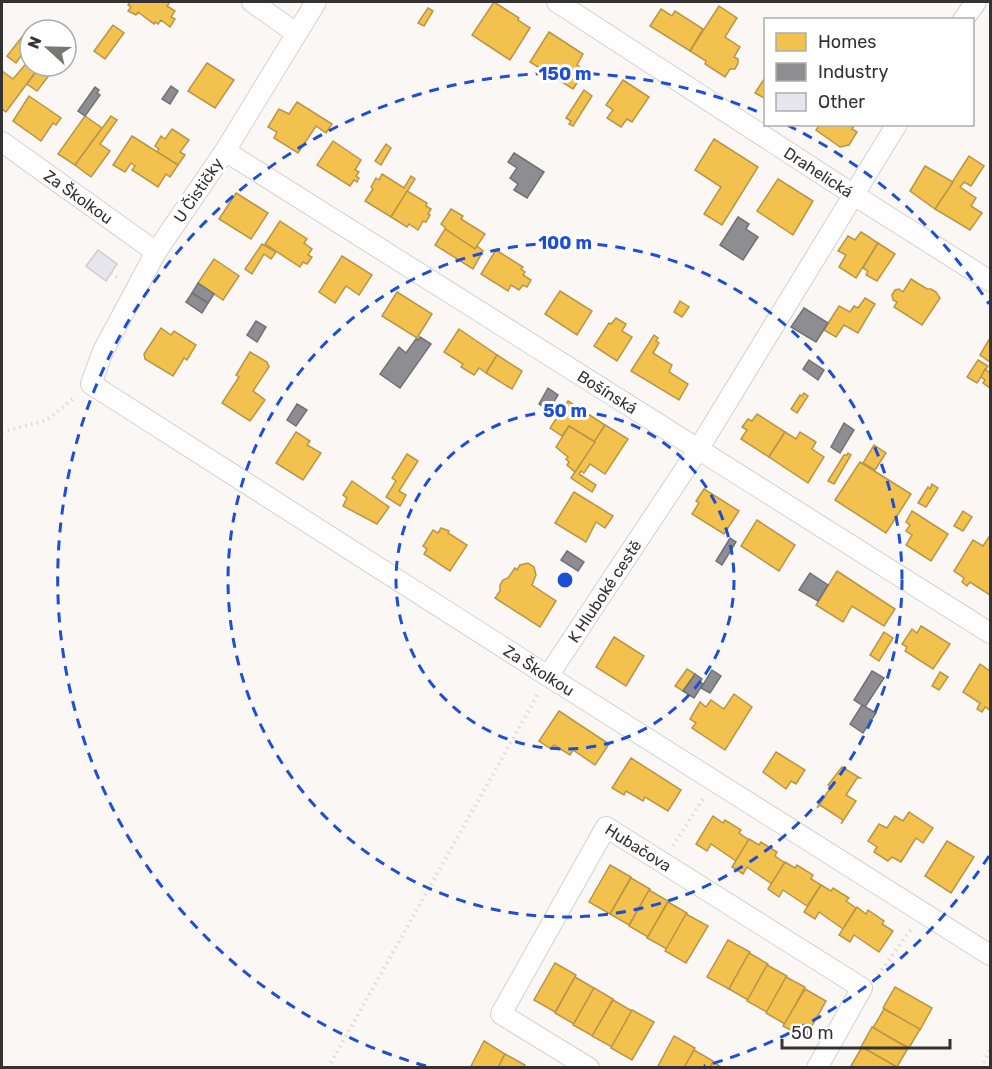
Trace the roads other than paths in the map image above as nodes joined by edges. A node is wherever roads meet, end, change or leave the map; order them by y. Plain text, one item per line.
1 (252, 2) edge
2 (316, 2) edge
3 (557, 2) edge
4 (976, 2) edge
5 (964, 18) edge
6 (296, 33) junction
7 (896, 126) edge
8 (2, 142) edge
9 (225, 152) junction
10 (854, 195) junction
11 (156, 252) junction
12 (990, 281) edge
13 (91, 384) joint
14 (699, 448) junction
15 (990, 633) edge
16 (548, 676) junction
17 (990, 955) edge
18 (589, 1068) edge
19 (817, 1068) edge

1 - 6 street
2 - 6 street, U Čističky
3 - 10 street, Drahelická
4 - 5 street
6 - 9 street, U Čističky
7 - 10 street, K Hluboké cestě
8 - 11 street, Za Školkou
9 - 11 street, U Čističky
9 - 14 street, Bošínská
10 - 12 street, Drahelická
10 - 14 street, K Hluboké cestě
11 - 13 street, U Čističky
13 - 16 street, Za Školkou
14 - 15 street, Bošínská
14 - 16 street, K Hluboké cestě
16 - 17 street, Za Školkou
18 - 19 street, Hubačova

